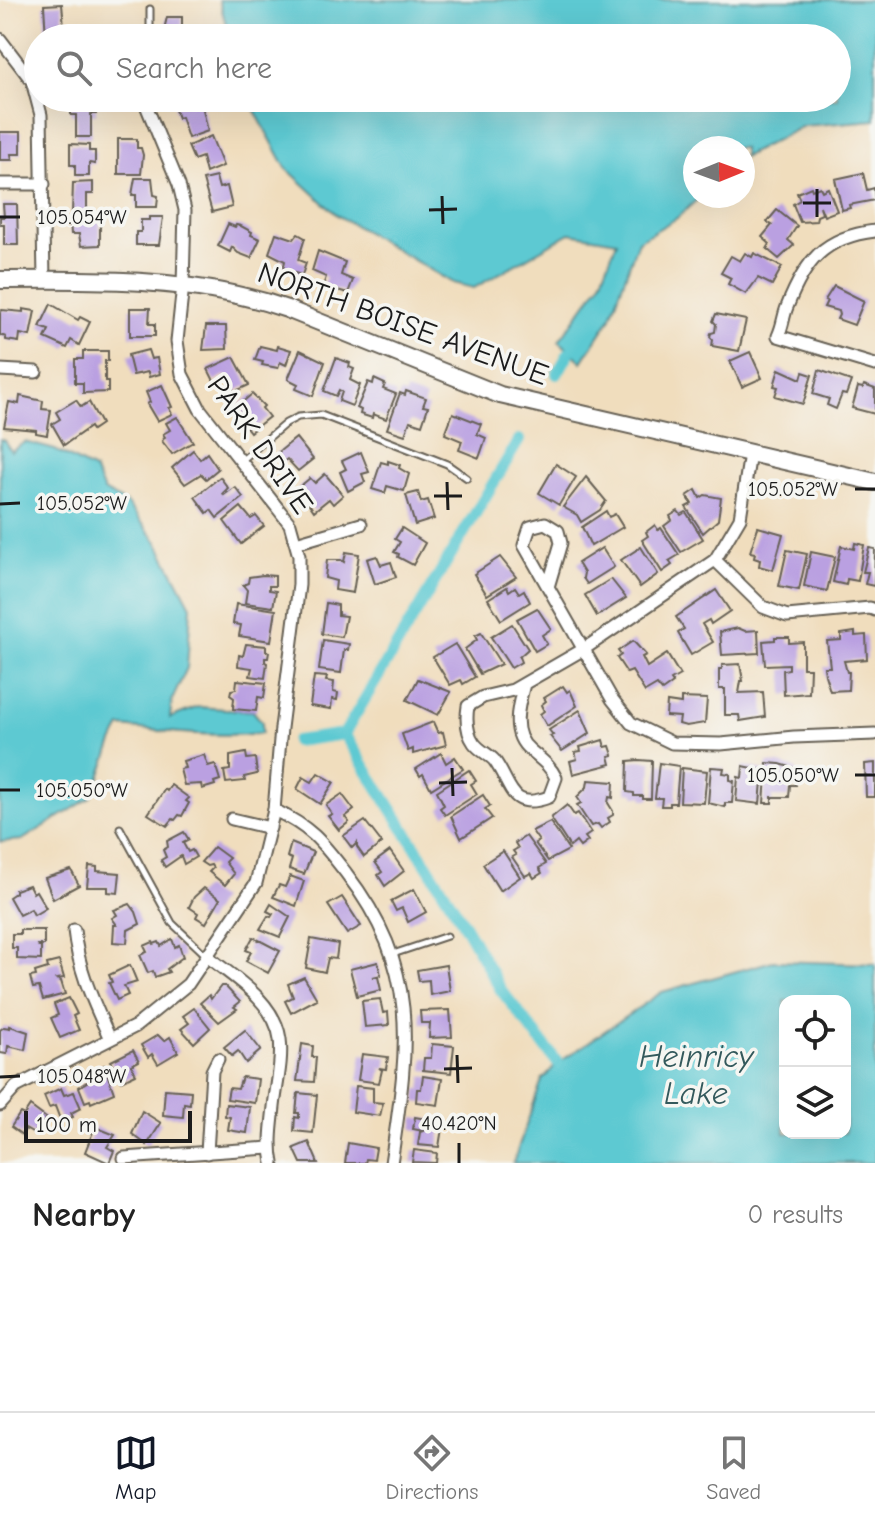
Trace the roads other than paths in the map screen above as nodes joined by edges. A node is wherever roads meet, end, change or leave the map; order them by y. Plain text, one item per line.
1 (150, 9) dead end
2 (150, 24) edge
3 (0, 39) edge
4 (24, 69) edge
5 (40, 112) edge
6 (149, 112) edge
7 (0, 184) edge
8 (44, 184) junction
9 (875, 231) edge
10 (0, 280) edge
11 (44, 280) junction
12 (183, 285) junction
13 (875, 365) edge
14 (0, 370) edge
15 (36, 372) dead end
16 (750, 453) junction
17 (240, 461) junction
18 (467, 478) dead end
19 (875, 482) edge
20 (361, 524) dead end
21 (296, 543) junction
22 (715, 560) junction
23 (548, 587) junction
24 (875, 610) edge
25 (584, 649) junction
26 (524, 684) junction
27 (875, 734) edge
28 (274, 810) junction
29 (232, 819) dead end
30 (120, 828) dead end
31 (270, 828) junction
32 (74, 930) dead end
33 (447, 936) dead end
34 (392, 954) junction
35 (208, 957) junction
36 (110, 1039) junction
37 (218, 1059) dead end
38 (1, 1099) edge
39 (270, 1148) junction
40 (207, 1153) junction
41 (124, 1158) dead end
42 (273, 1163) edge
43 (391, 1163) edge

1 - 2 lane
3 - 4 street
5 - 8 street
6 - 12 street, PARK DRIVE
7 - 8 street
8 - 11 street
9 - 13 street
10 - 11 street, NORTH BOISE AVENUE
11 - 12 street, NORTH BOISE AVENUE
12 - 16 street, NORTH BOISE AVENUE
12 - 17 street, PARK DRIVE
14 - 15 street
16 - 19 street, NORTH BOISE AVENUE
16 - 22 street
17 - 18 lane
17 - 21 street, PARK DRIVE
20 - 21 street
21 - 28 street, PARK DRIVE
22 - 24 street
22 - 25 street
23 - 23 street
23 - 25 street
25 - 26 street
25 - 27 street
26 - 26 street
28 - 31 street, PARK DRIVE
28 - 34 street
29 - 31 street
30 - 35 lane
31 - 35 street, PARK DRIVE
32 - 36 street
33 - 34 lane
34 - 43 street
35 - 36 street, PARK DRIVE
35 - 39 street
36 - 38 street, PARK DRIVE
37 - 40 street
39 - 40 street
39 - 42 street
40 - 41 street

